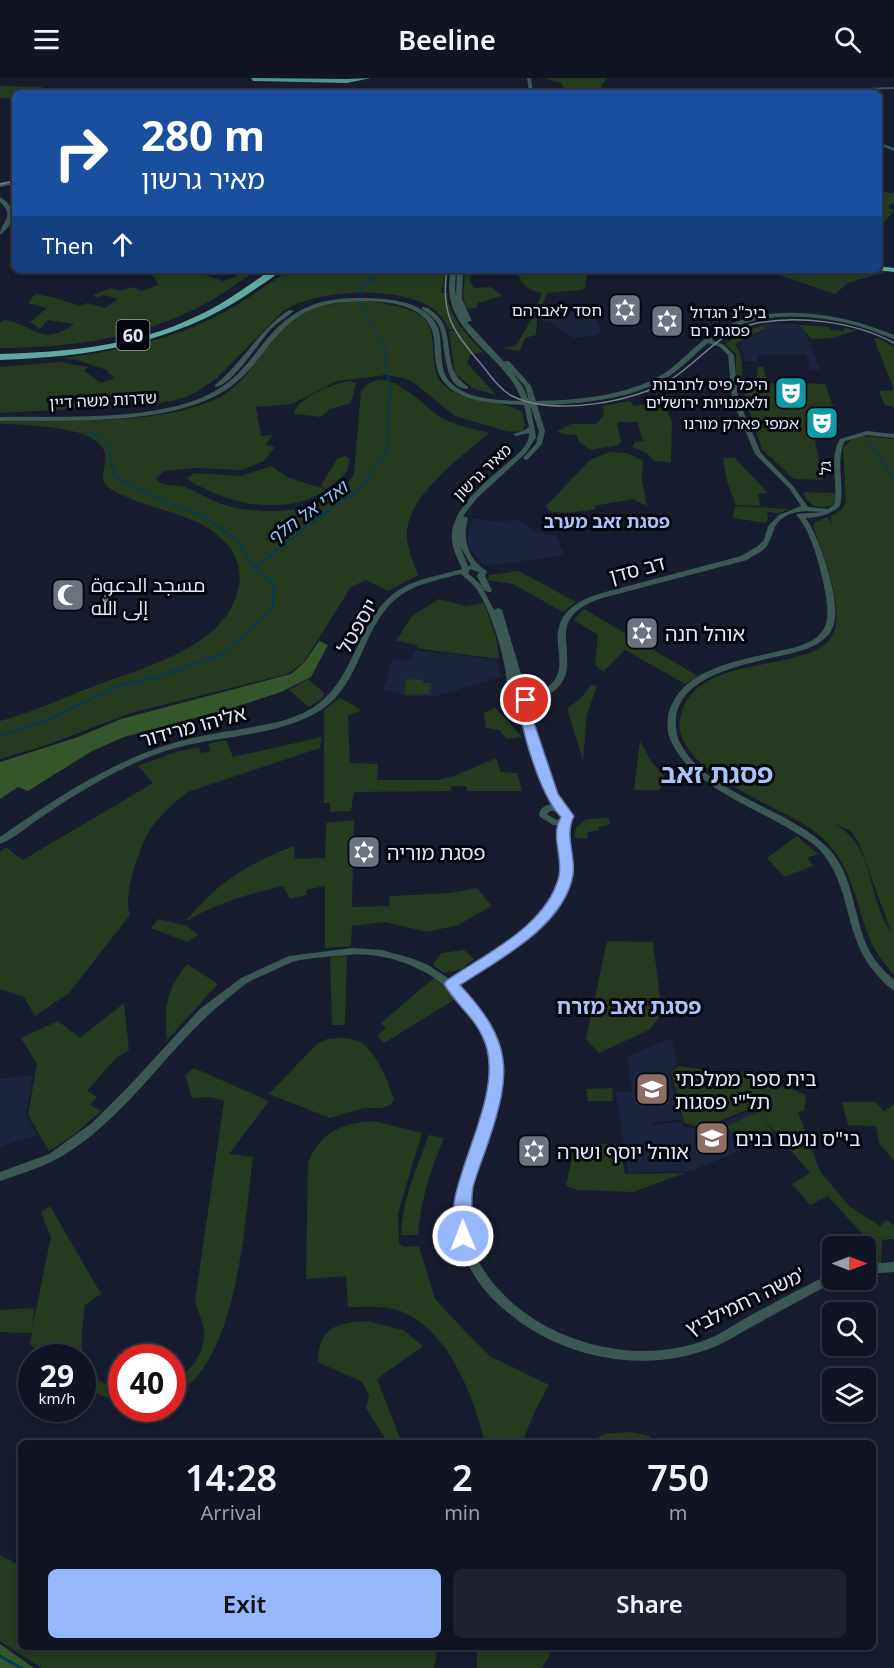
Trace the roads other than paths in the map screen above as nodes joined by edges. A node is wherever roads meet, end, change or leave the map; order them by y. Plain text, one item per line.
1 (246, 78) edge
2 (254, 78) edge
3 (267, 78) edge
4 (357, 78) edge
5 (368, 78) edge
6 (894, 88) edge
7 (834, 90) edge
8 (0, 201) edge
9 (0, 233) edge
10 (260, 273) edge
11 (272, 273) edge
12 (453, 273) edge
13 (460, 273) edge
14 (207, 312) junction
15 (781, 316) junction
16 (880, 330) junction
17 (894, 337) edge
18 (705, 343) junction
19 (728, 352) junction
20 (0, 355) edge
21 (669, 383) dead end
22 (649, 385) junction
23 (530, 390) junction
24 (554, 399) junction
25 (578, 399) junction
26 (524, 400) junction
27 (493, 401) junction
28 (535, 402) junction
29 (527, 411) junction
30 (0, 417) edge
31 (532, 428) junction
32 (516, 434) dead end
33 (894, 436) edge
34 (804, 511) junction
35 (477, 568) junction
36 (467, 573) junction
37 (481, 576) junction
38 (513, 692) junction
39 (336, 693) joint
40 (527, 695) junction
41 (517, 701) junction
42 (525, 717) junction
43 (552, 794) junction
44 (546, 809) junction
45 (562, 811) junction
46 (553, 822) junction
47 (564, 822) junction
48 (563, 836) junction
49 (0, 841) edge
50 (451, 984) junction
51 (894, 986) edge
52 (0, 1177) edge
53 (894, 1267) edge
54 (876, 1268) edge
55 (822, 1283) edge

1 - 2 main road
2 - 5 main road
3 - 4 main road
6 - 7 street
8 - 9 street
10 - 14 highway, 60
11 - 14 highway, 60
12 - 26 street
13 - 23 street
14 - 20 highway, 60
14 - 20 highway, 60
15 - 16 street
15 - 16 street
15 - 18 street
16 - 17 street
18 - 19 street
18 - 19 street
18 - 22 street
19 - 34 street
21 - 22 street
22 - 25 street
23 - 24 street
23 - 28 street, מאיר גרשון
24 - 25 street
24 - 28 street
25 - 28 street
26 - 27 street, שדרות משה דיין
26 - 28 street
26 - 29 street
26 - 30 street, שדרות משה דיין
27 - 29 street
27 - 30 street, שדרות משה דיין
28 - 35 street, מאיר גרשון
29 - 31 street
31 - 32 street
31 - 36 street, מאיר גרשון
33 - 34 street, גל
34 - 40 street, דב סדן
34 - 51 street
35 - 36 street
35 - 37 street, מאיר גרשון
36 - 37 street
36 - 38 street, מאיר גרשון
36 - 39 street, יוספטל
37 - 40 street
38 - 40 street
38 - 41 street, מאיר גרשון
39 - 49 street, אליהו מרידור
40 - 41 street
40 - 42 street
41 - 42 street
42 - 43 street
43 - 44 street
43 - 45 street
44 - 45 street
44 - 46 street
45 - 47 street
46 - 47 street
46 - 48 street
47 - 48 street
48 - 50 street
50 - 52 street, משה רחמילביץ'
50 - 55 street, משה רחמילביץ'
53 - 54 street

